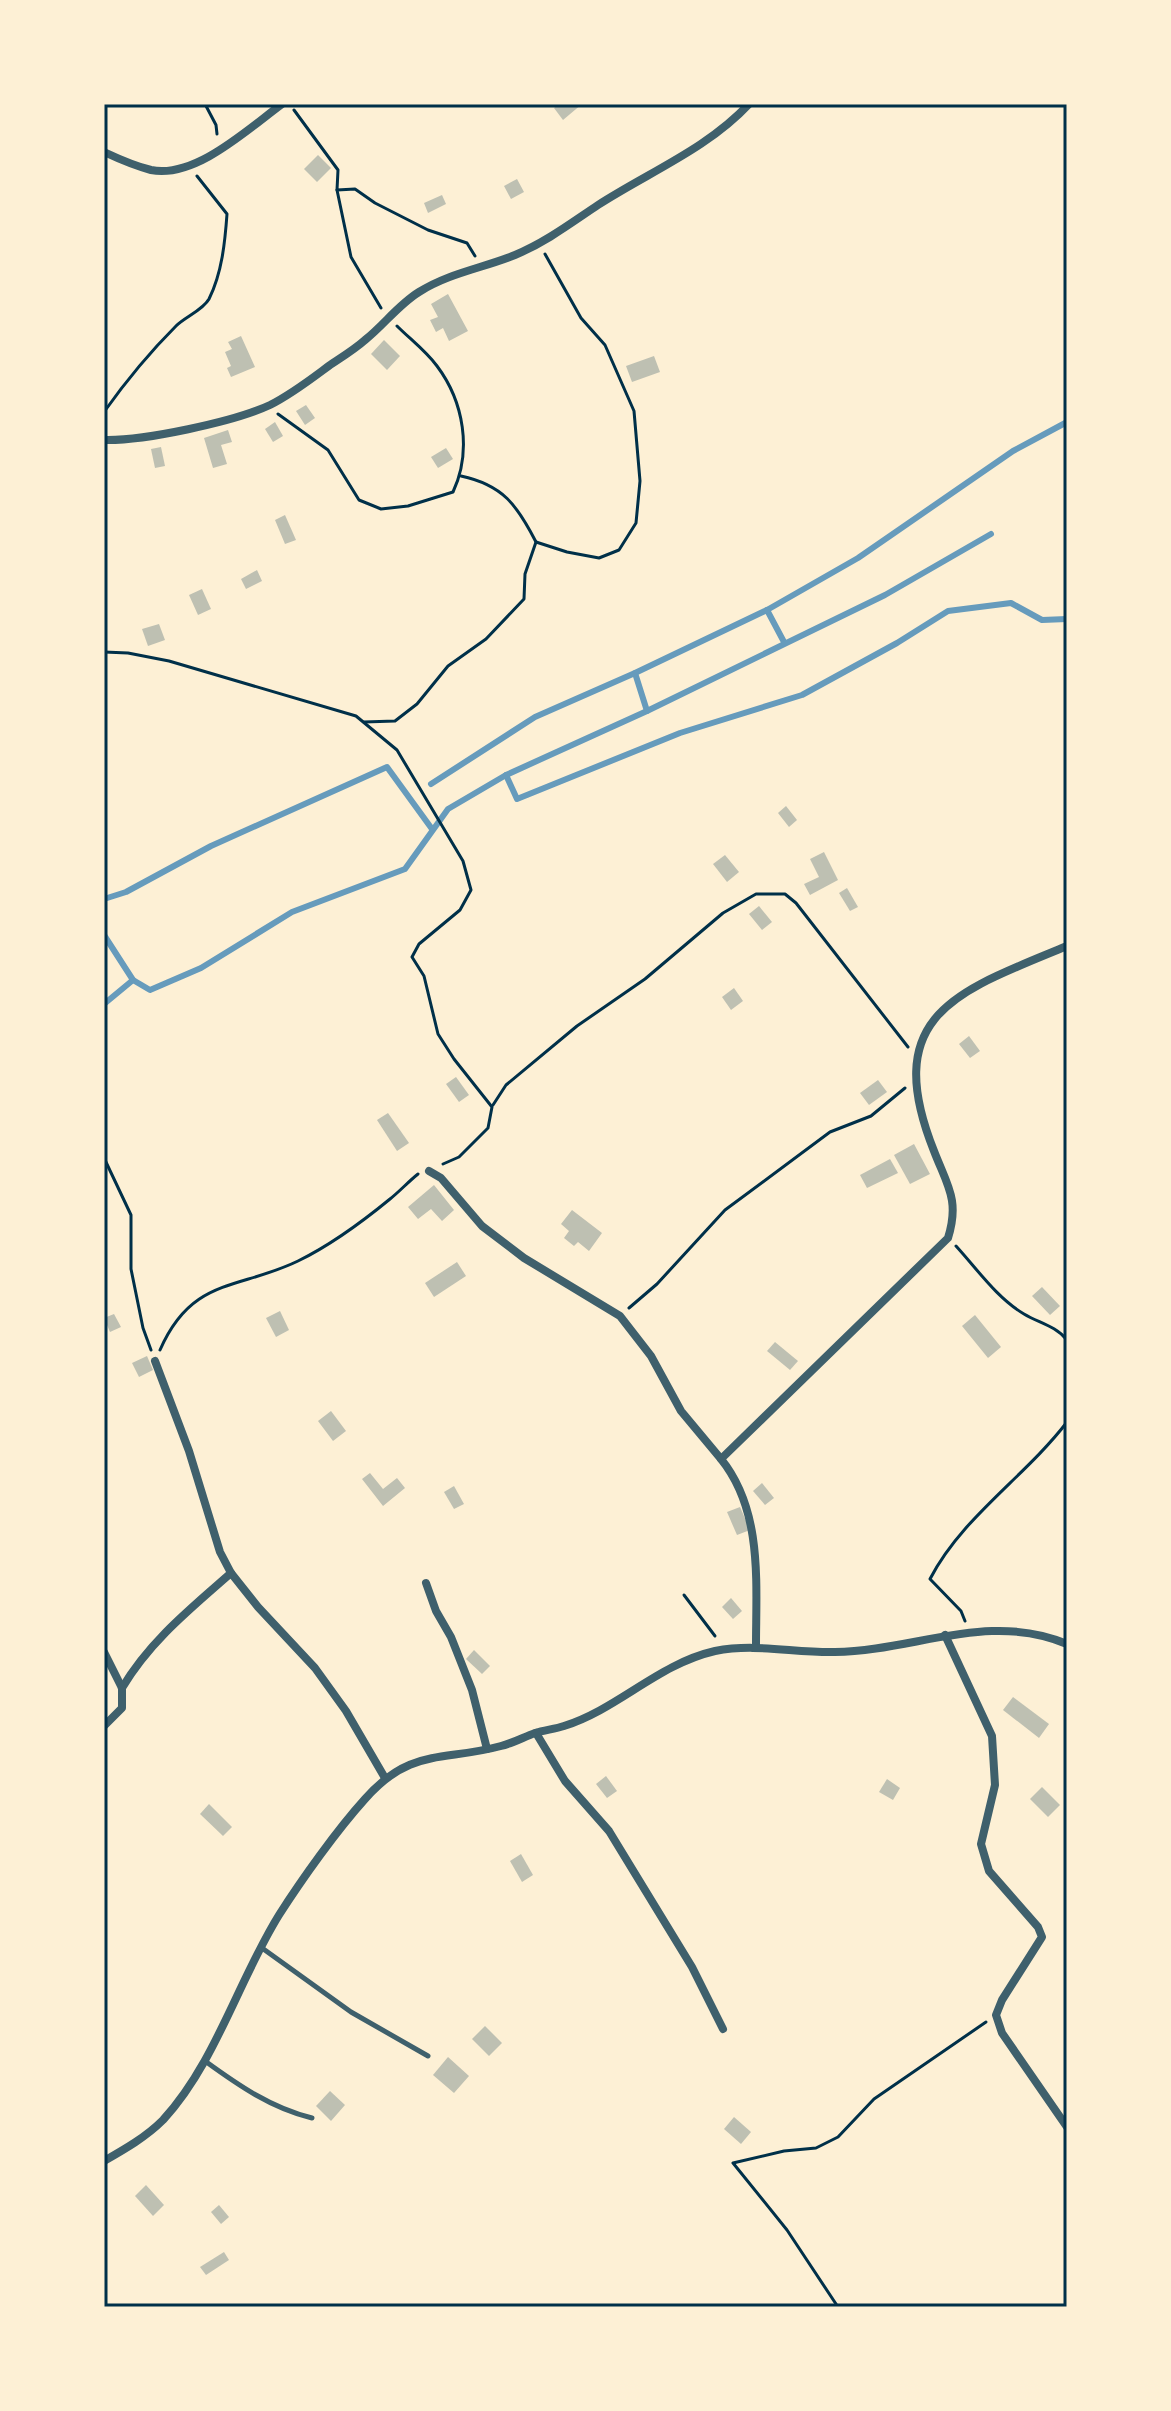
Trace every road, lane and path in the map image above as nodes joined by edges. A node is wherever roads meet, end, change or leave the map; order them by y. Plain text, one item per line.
1 (205, 104) edge
2 (282, 104) edge
3 (290, 104) edge
4 (749, 104) edge
5 (217, 150) junction
6 (104, 152) edge
7 (189, 167) junction
8 (337, 190) junction
9 (539, 244) junction
10 (481, 266) junction
11 (387, 316) junction
12 (268, 406) junction
13 (104, 412) edge
14 (104, 440) edge
15 (461, 476) junction
16 (536, 542) junction
17 (104, 652) edge
18 (364, 722) junction
19 (1067, 946) edge
20 (917, 1059) junction
21 (915, 1079) junction
22 (492, 1107) junction
23 (105, 1160) edge
24 (429, 1171) junction
25 (948, 1238) junction
26 (620, 1316) junction
27 (1067, 1340) edge
28 (155, 1361) junction
29 (1067, 1422) edge
30 (721, 1459) junction
31 (231, 1573) junction
32 (426, 1583) dead end
33 (684, 1595) dead end
34 (970, 1632) junction
35 (945, 1635) junction
36 (1065, 1640) edge
37 (756, 1646) junction
38 (723, 1650) junction
39 (104, 1652) edge
40 (122, 1688) junction
41 (104, 1726) edge
42 (536, 1733) junction
43 (487, 1749) junction
44 (385, 1778) junction
45 (262, 1948) junction
46 (996, 2015) junction
47 (723, 2029) dead end
48 (428, 2056) dead end
49 (204, 2060) junction
50 (312, 2118) dead end
51 (1067, 2127) edge
52 (104, 2161) edge
53 (838, 2307) edge

1 - 5 path
2 - 5 street
3 - 8 path
4 - 9 street
5 - 7 street
6 - 7 street
7 - 13 path
8 - 10 path
8 - 11 path
9 - 10 street
9 - 16 path
10 - 11 street
11 - 12 street
11 - 15 path
12 - 14 street
12 - 15 path
15 - 16 path
16 - 18 path
17 - 18 path
18 - 22 path
19 - 20 street
20 - 21 street
20 - 22 path
21 - 25 street
21 - 26 path
22 - 24 path
23 - 28 path
24 - 26 street
24 - 28 path
25 - 27 path
25 - 30 street
26 - 30 street
28 - 31 street
29 - 34 path
30 - 37 street
31 - 40 street
31 - 44 street
32 - 43 street
33 - 38 path
34 - 35 street
34 - 36 street
35 - 37 street
35 - 46 street
37 - 38 street
38 - 42 street
39 - 40 street
40 - 41 street
42 - 43 street
42 - 47 street
43 - 44 street
44 - 45 street
45 - 48 lane
45 - 49 street
46 - 51 street
46 - 53 path
49 - 50 lane
49 - 52 street

